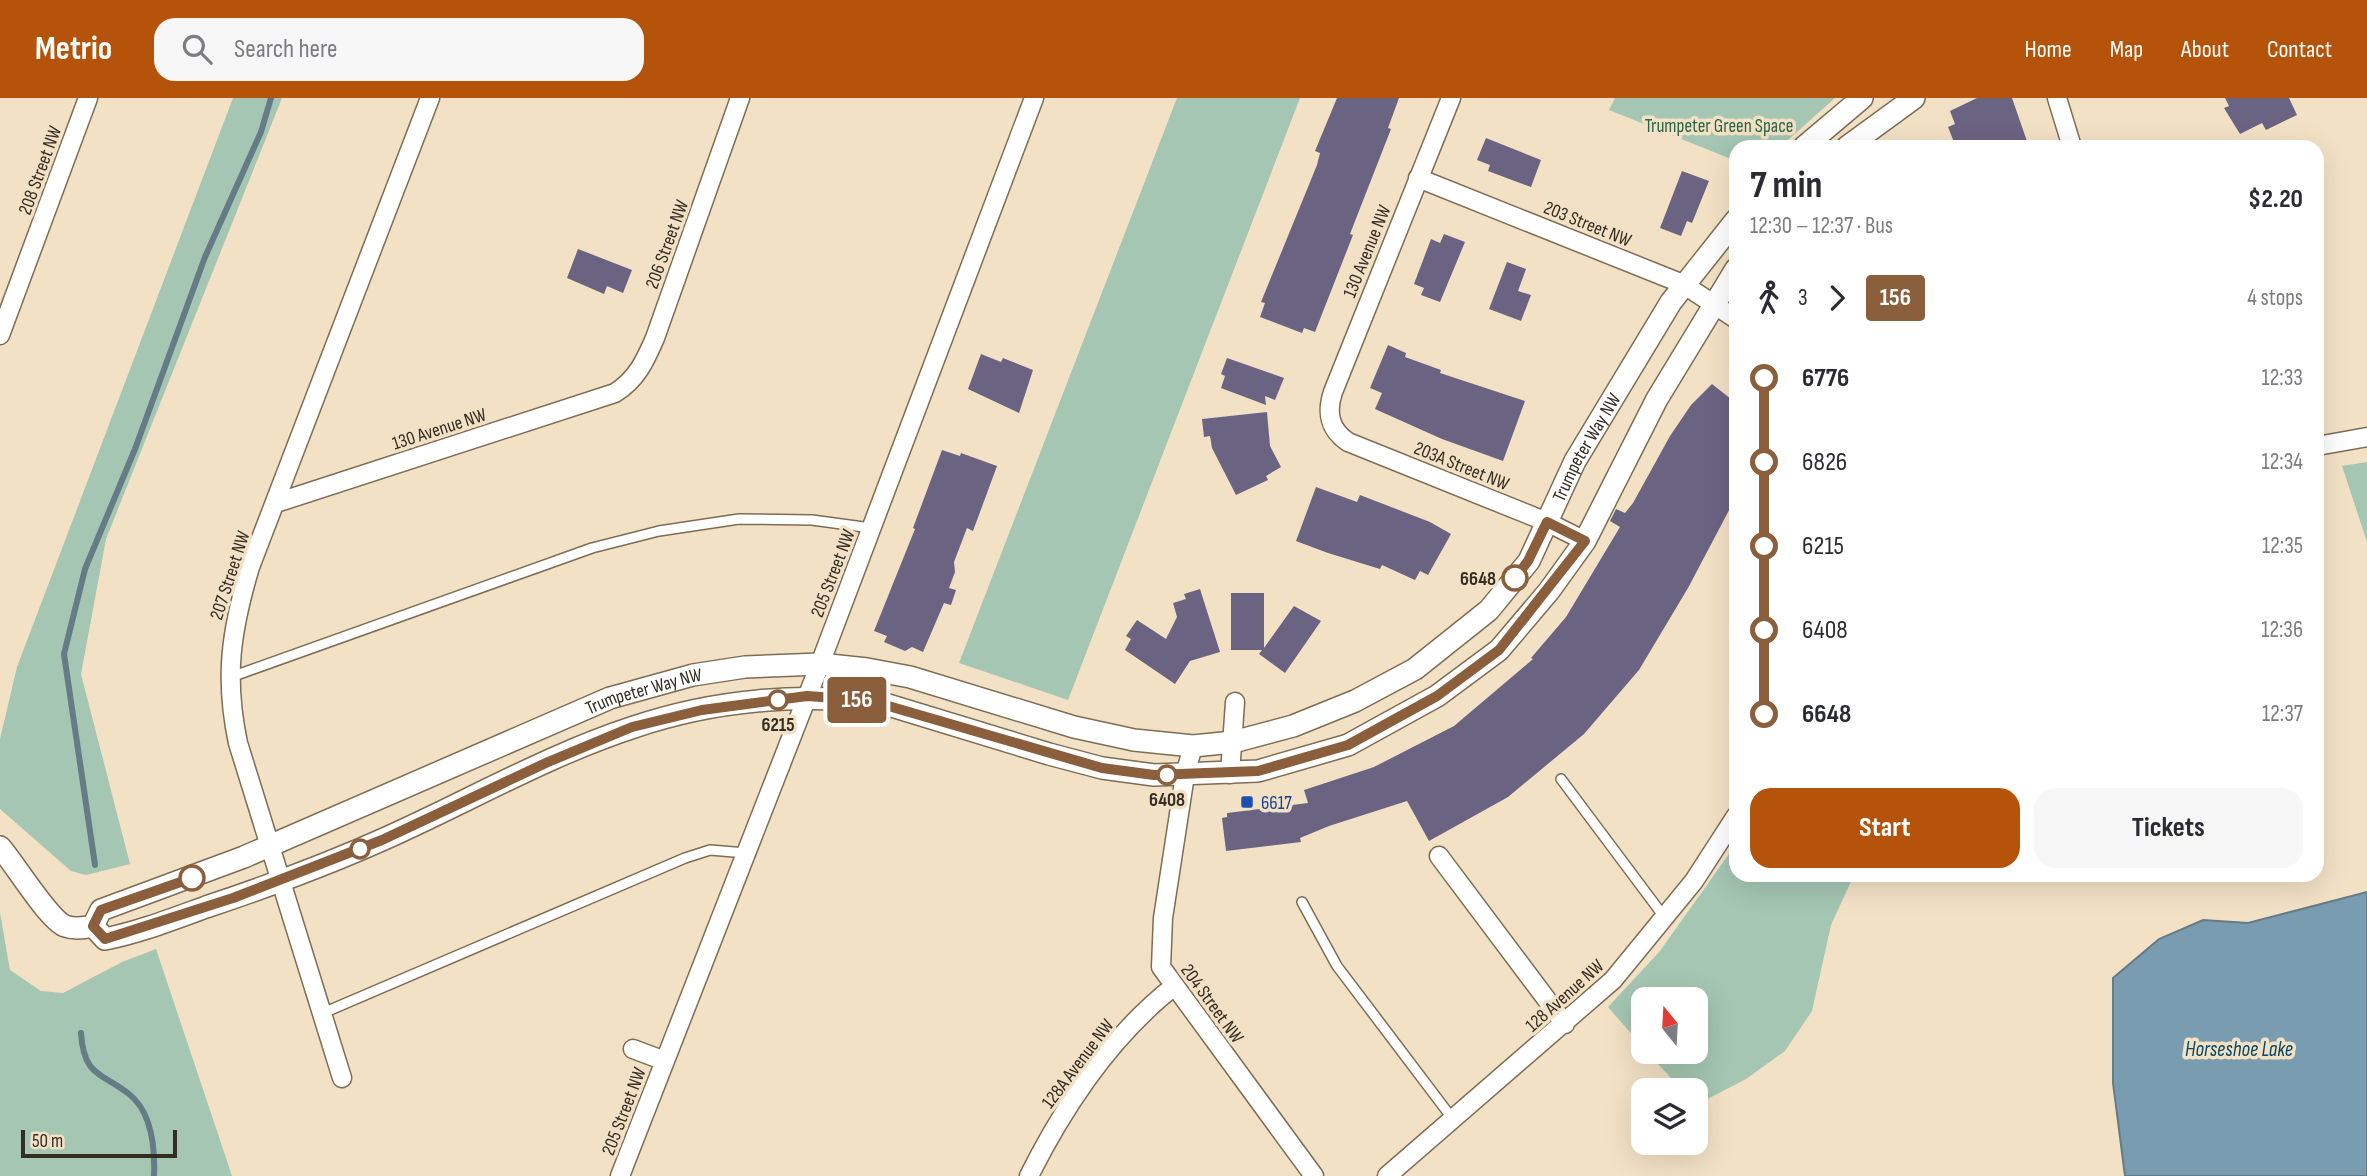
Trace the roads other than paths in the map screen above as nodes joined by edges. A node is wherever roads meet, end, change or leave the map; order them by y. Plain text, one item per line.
1 (89, 98) edge
2 (430, 98) edge
3 (740, 98) edge
4 (1034, 98) edge
5 (1451, 98) edge
6 (1862, 98) edge
7 (1914, 98) edge
8 (2057, 98) edge
9 (1812, 140) edge
10 (1857, 140) edge
11 (2070, 140) edge
12 (1418, 178) junction
13 (1729, 228) edge
14 (1729, 280) edge
15 (1683, 284) junction
16 (1713, 302) junction
17 (1729, 314) edge
18 (0, 335) edge
19 (615, 393) joint
20 (1331, 421) joint
21 (2367, 437) edge
22 (2324, 445) edge
23 (276, 503) junction
24 (1547, 522) junction
25 (872, 528) junction
26 (1585, 541) junction
27 (820, 664) junction
28 (229, 678) junction
29 (807, 696) junction
30 (1235, 702) dead end
31 (1233, 742) junction
32 (1193, 746) junction
33 (1230, 774) junction
34 (1185, 775) junction
35 (1561, 779) dead end
36 (1729, 826) edge
37 (270, 846) junction
38 (0, 847) edge
39 (746, 853) junction
40 (1439, 856) dead end
41 (283, 879) junction
42 (1302, 902) dead end
43 (1666, 919) junction
44 (93, 926) junction
45 (1173, 987) junction
46 (323, 1013) junction
47 (1565, 1024) junction
48 (633, 1049) dead end
49 (665, 1061) junction
50 (342, 1078) dead end
51 (1452, 1118) junction
52 (620, 1176) edge
53 (1029, 1176) edge
54 (1314, 1176) edge
55 (1387, 1176) edge

1 - 18 street, 208 Street NW
2 - 23 street, 207 Street NW
3 - 19 street, 206 Street NW
4 - 25 street, 205 Street NW
5 - 12 street, 130 Avenue NW
6 - 9 street
7 - 10 street
8 - 11 street
12 - 15 street, 203 Street NW
12 - 20 street, 130 Avenue NW
13 - 15 street, Trumpeter Way NW
14 - 16 street, Trumpeter Way NW
15 - 16 street, 203 Street NW
15 - 24 street, Trumpeter Way NW
16 - 17 street, 203 Street NW
16 - 26 street, Trumpeter Way NW
19 - 23 street, 130 Avenue NW
20 - 24 street, 203A Street NW
21 - 22 street
23 - 28 street, 207 Street NW
24 - 26 street, 203A Street NW
24 - 31 street, Trumpeter Way NW
25 - 27 street, 205 Street NW
25 - 28 lane
26 - 33 street, Trumpeter Way NW
27 - 29 street, 205 Street NW
27 - 32 street, Trumpeter Way NW
27 - 37 street, Trumpeter Way NW
28 - 37 street, 207 Street NW
29 - 34 street, Trumpeter Way NW
29 - 39 street, 205 Street NW
29 - 41 street, Trumpeter Way NW
30 - 31 street
31 - 32 street, Trumpeter Way NW
31 - 33 street
32 - 34 street, 204 Street NW
33 - 34 street, Trumpeter Way NW
34 - 45 street, 204 Street NW
35 - 43 lane
36 - 43 street, 128 Avenue NW
37 - 41 street, 207 Street NW
37 - 44 street, Trumpeter Way NW
38 - 44 street, Trumpeter Way NW
39 - 46 lane
39 - 49 street, 205 Street NW
40 - 47 street
41 - 44 street, Trumpeter Way NW
41 - 46 street, 207 Street NW
42 - 51 lane
43 - 47 street, 128 Avenue NW
45 - 53 street, 128A Avenue NW
45 - 54 street, 204 Street NW
46 - 50 street, 207 Street NW
47 - 51 street, 128 Avenue NW
48 - 49 street, 205 Street NW
49 - 52 street, 205 Street NW
51 - 55 street, 128 Avenue NW

